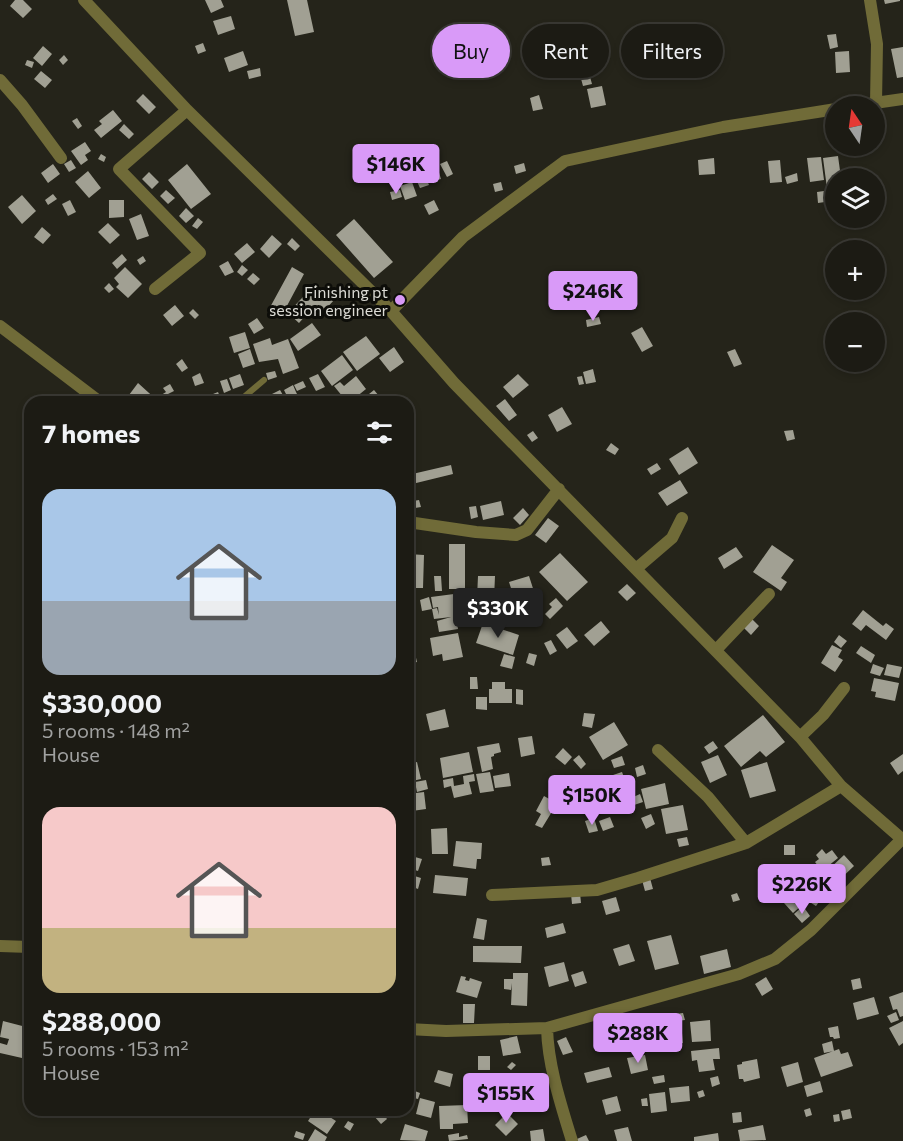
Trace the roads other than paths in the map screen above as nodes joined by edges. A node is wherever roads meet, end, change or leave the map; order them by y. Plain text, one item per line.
1 (84, 0) edge
2 (870, 0) edge
3 (0, 80) edge
4 (876, 96) edge
5 (903, 99) edge
6 (885, 102) edge
7 (187, 110) junction
8 (825, 111) edge
9 (61, 158) dead end
10 (155, 289) dead end
11 (391, 311) junction
12 (0, 326) edge
13 (264, 381) dead end
14 (92, 396) edge
15 (245, 396) edge
16 (559, 489) junction
17 (682, 518) dead end
18 (414, 523) edge
19 (637, 568) junction
20 (769, 594) dead end
21 (716, 650) junction
22 (844, 688) dead end
23 (800, 737) junction
24 (657, 750) dead end
25 (841, 786) junction
26 (903, 839) edge
27 (746, 843) junction
28 (492, 896) dead end
29 (0, 946) edge
30 (24, 947) edge
31 (547, 1028) junction
32 (414, 1029) edge
33 (572, 1141) edge

1 - 7 street
2 - 4 street
3 - 9 street
5 - 6 street
7 - 10 street
7 - 11 street
8 - 11 street
11 - 16 street
12 - 14 street
13 - 15 lane
16 - 18 street
16 - 19 street
17 - 19 street
19 - 21 street
20 - 21 street
21 - 23 street
22 - 23 street
23 - 25 street
24 - 27 street
25 - 26 street
25 - 27 street
26 - 31 street
27 - 28 street
29 - 30 street
31 - 32 street
31 - 33 street

